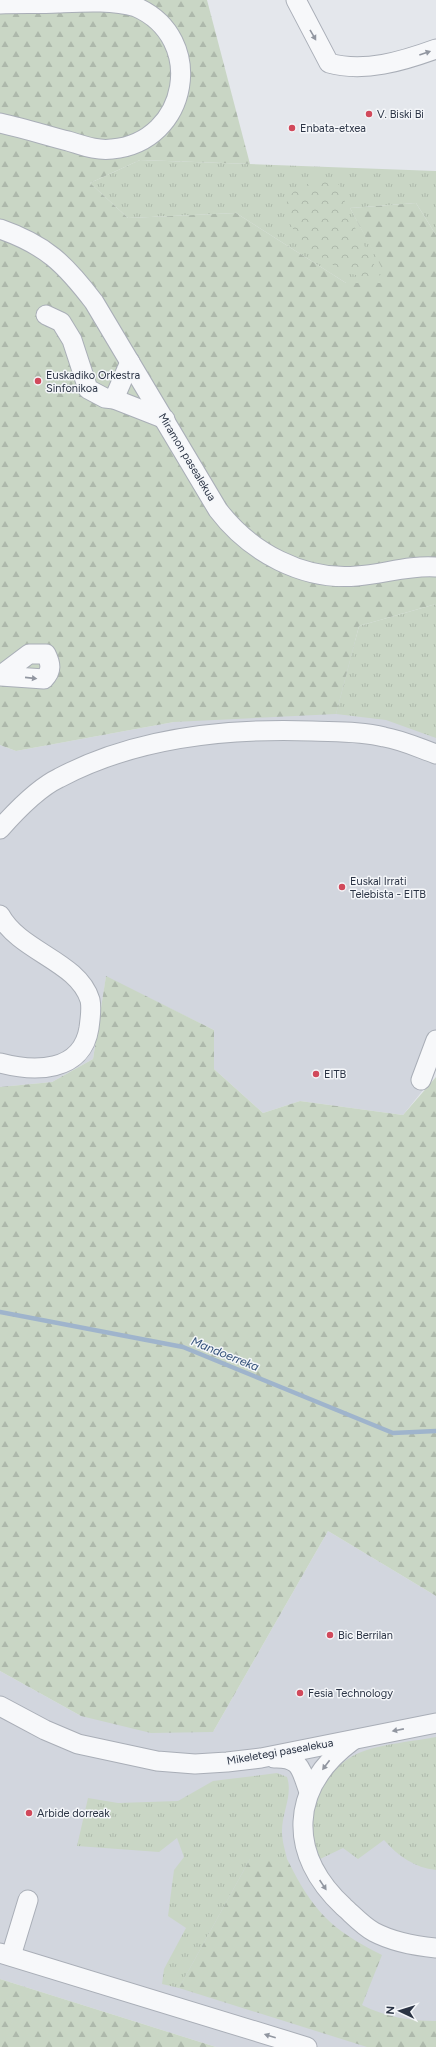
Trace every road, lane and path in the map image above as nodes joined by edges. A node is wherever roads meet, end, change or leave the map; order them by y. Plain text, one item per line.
1 (296, 0) edge
2 (0, 4) edge
3 (436, 49) edge
4 (0, 123) edge
5 (0, 229) edge
6 (46, 315) dead end
7 (130, 362) junction
8 (114, 399) junction
9 (165, 420) junction
10 (436, 567) edge
11 (436, 754) edge
12 (0, 829) edge
13 (0, 916) edge
14 (436, 1040) edge
15 (0, 1063) edge
16 (422, 1080) dead end
17 (0, 1706) edge
18 (436, 1723) edge
19 (354, 1739) junction
20 (261, 1758) junction
21 (309, 1792) junction
22 (28, 1900) dead end
23 (436, 1948) edge
24 (5, 1955) edge
25 (307, 2047) edge

1 -> 3 street
2 - 4 street
5 - 7 street, Miramon pasealekua
6 - 8 street
7 - 8 street
7 - 9 street, Miramon pasealekua
8 - 9 street
9 - 10 street, Miramon pasealekua
11 - 12 street
13 - 15 street
14 - 16 street
17 - 20 street, Mikeletegi pasealekua
18 -> 19 street, Mikeletegi pasealekua
19 - 20 street, Mikeletegi pasealekua
19 -> 21 street, Mikeletegi pasealekua
20 - 21 street
21 -> 23 street, Mikeletegi pasealekua
22 - 24 street
25 -> 24 street

